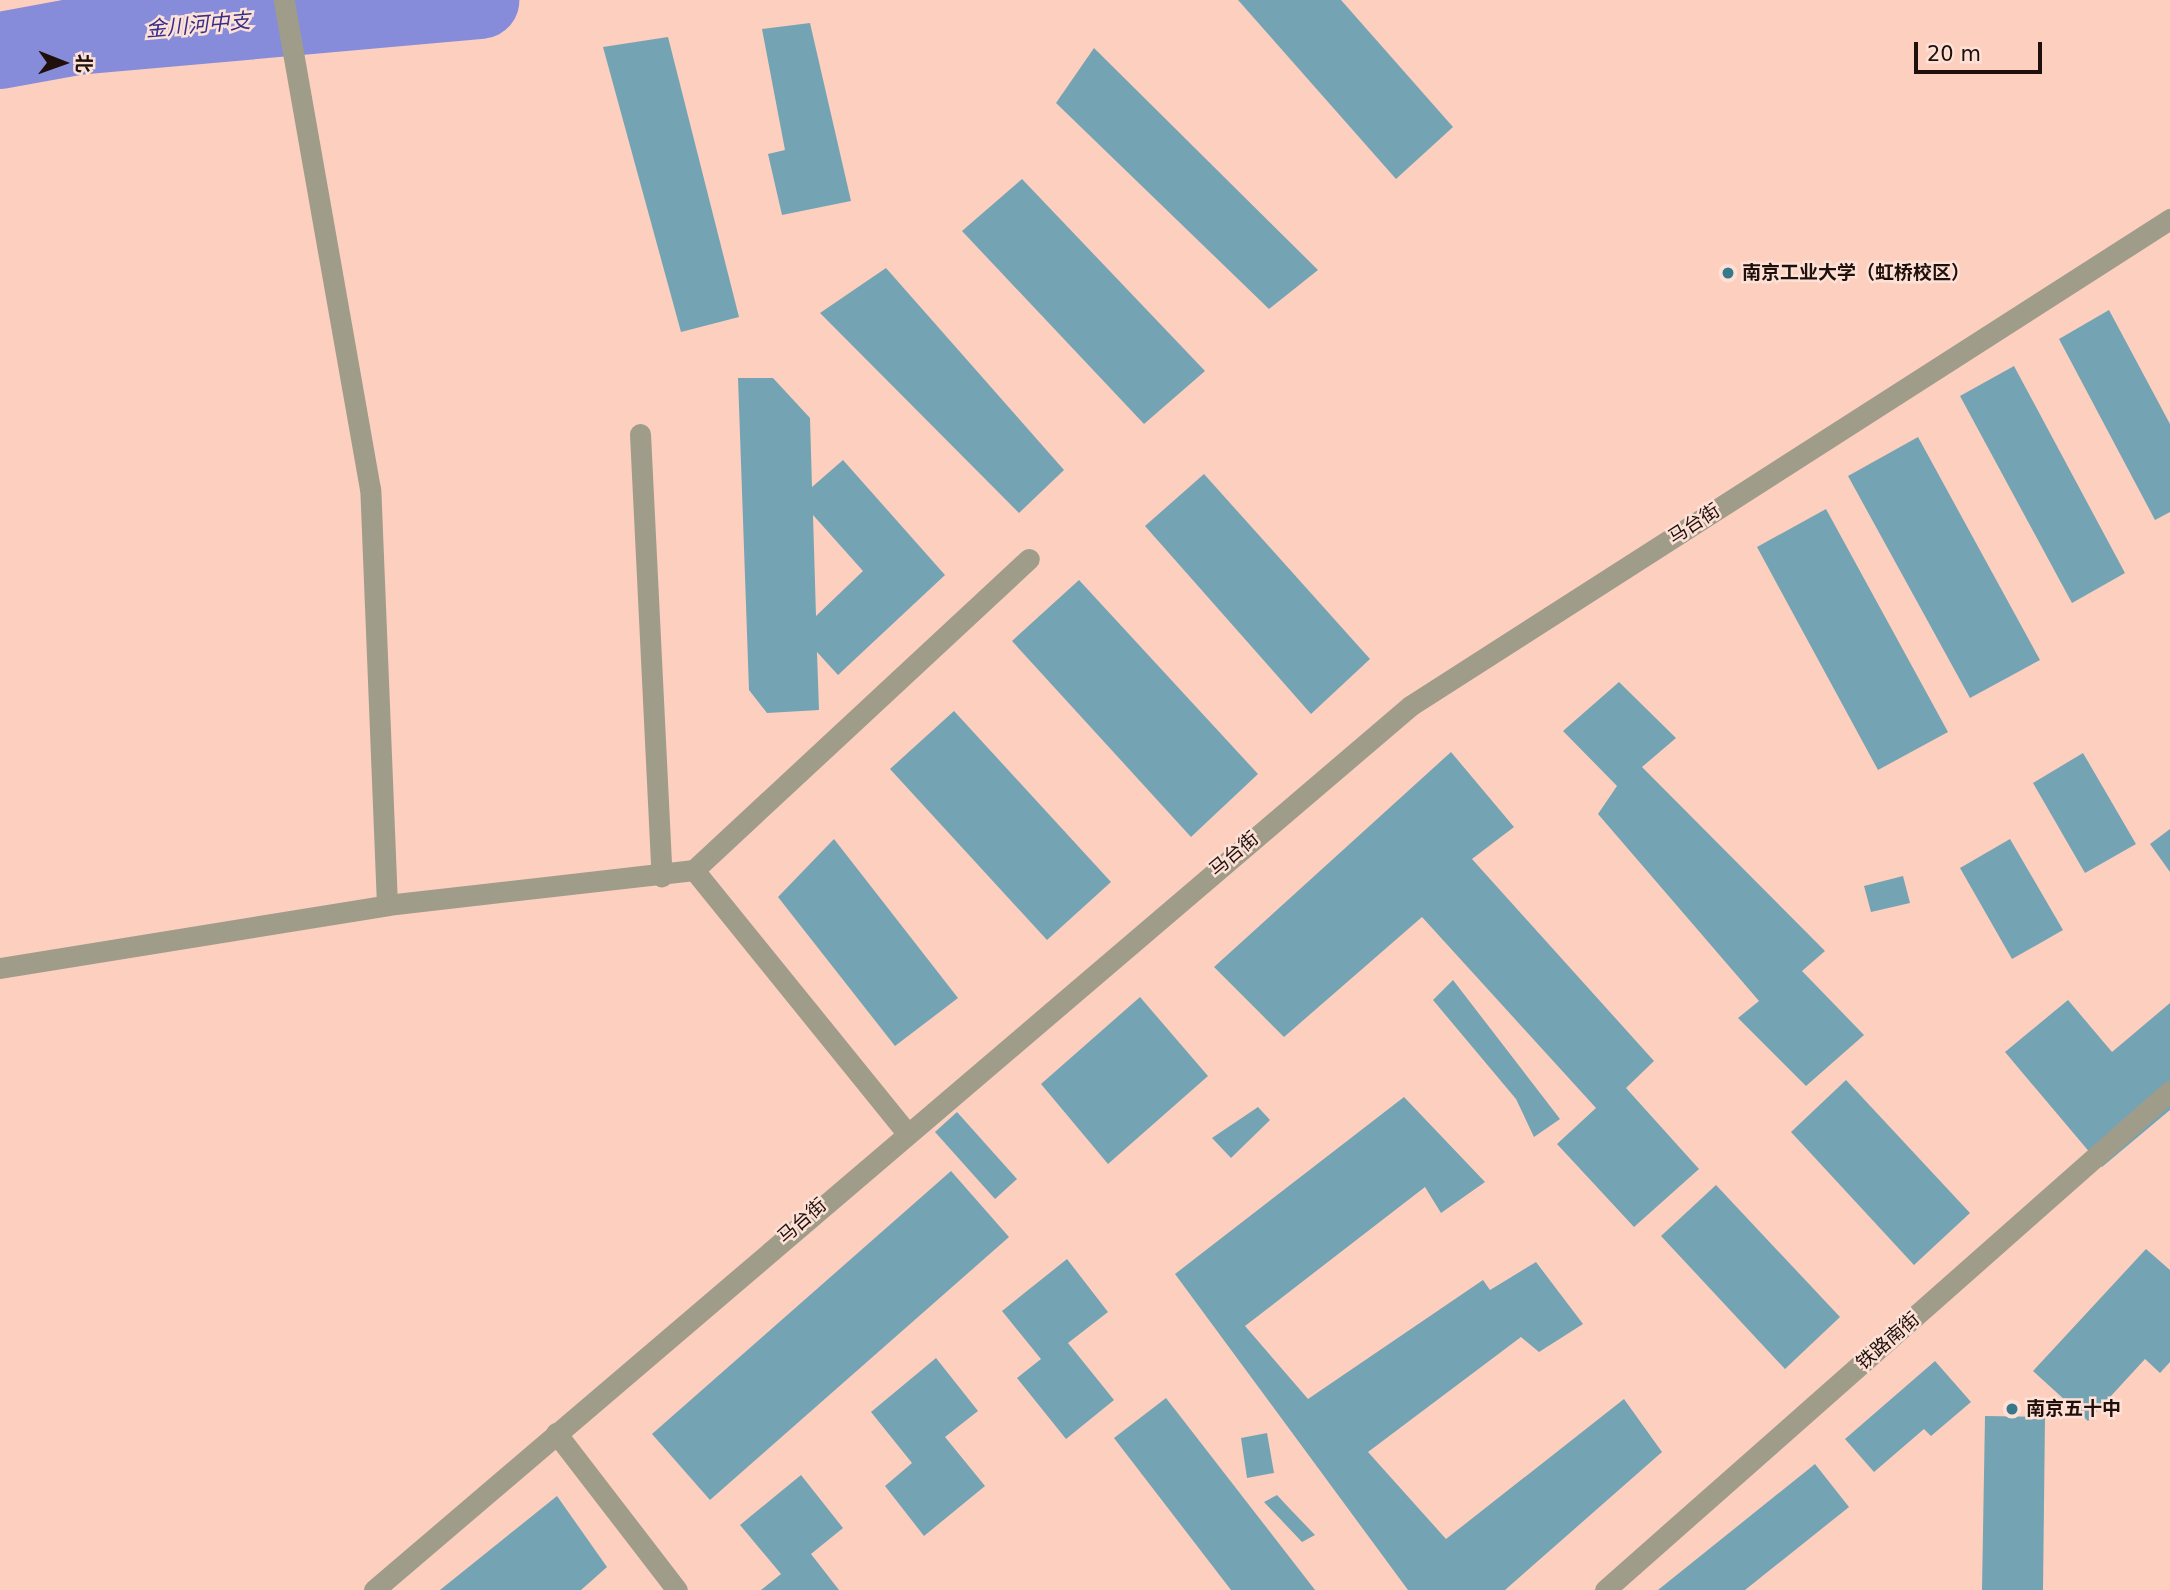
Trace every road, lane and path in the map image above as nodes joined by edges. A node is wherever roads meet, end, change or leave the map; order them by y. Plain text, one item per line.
1 (284, 0) edge
2 (2170, 219) edge
3 (640, 434) dead end
4 (1029, 559) dead end
5 (694, 870) junction
6 (663, 876) junction
7 (387, 905) junction
8 (0, 968) edge
9 (2170, 1091) edge
10 (905, 1131) junction
11 (556, 1433) junction
12 (374, 1590) edge
13 (677, 1590) edge
14 (1605, 1590) edge

1 - 7 street
2 - 10 street, 马台街
3 - 6 street
4 - 5 street
5 - 6 street
5 - 10 street
6 - 7 street
7 - 8 street
9 - 14 street, 铁路南街
10 - 11 street, 马台街
11 - 12 street, 马台街
11 - 13 street

